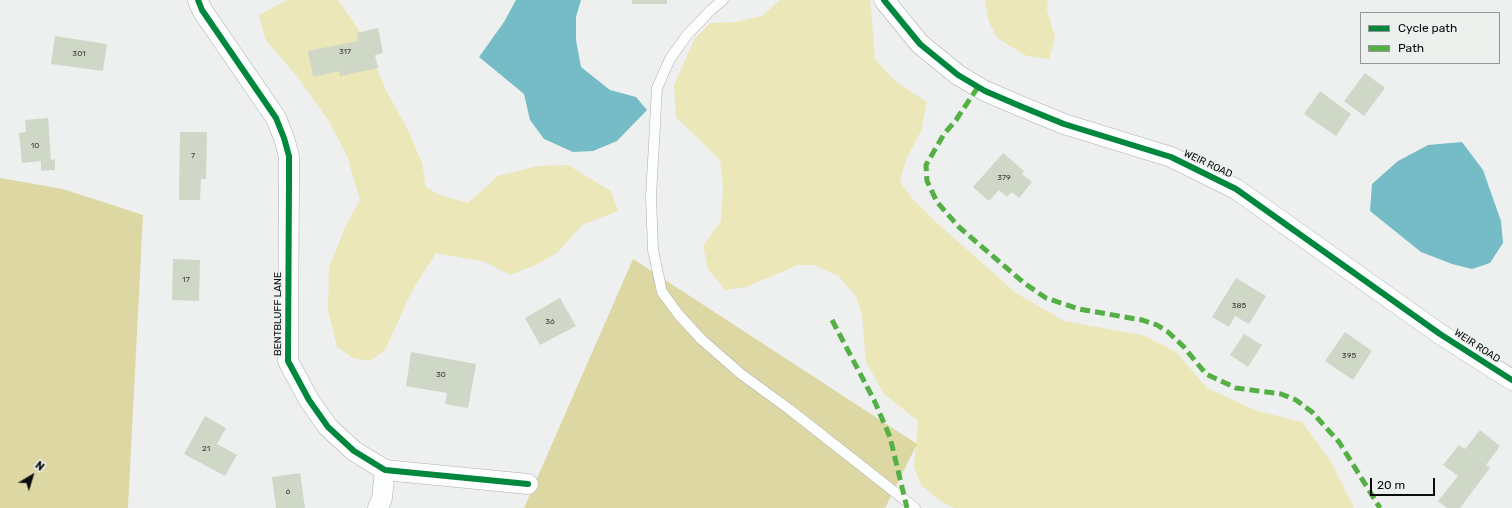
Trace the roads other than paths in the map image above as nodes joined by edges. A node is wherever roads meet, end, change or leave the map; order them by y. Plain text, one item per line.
1 (198, 0) edge
2 (723, 0) edge
3 (884, 0) edge
4 (1512, 380) edge
5 (385, 470) junction
6 (528, 484) dead end
7 (378, 508) edge
8 (915, 508) edge

1 - 5 street, BENTBLUFF LANE
2 - 8 lane
3 - 4 street, WEIR ROAD
5 - 6 street, BENTBLUFF LANE
5 - 7 street

